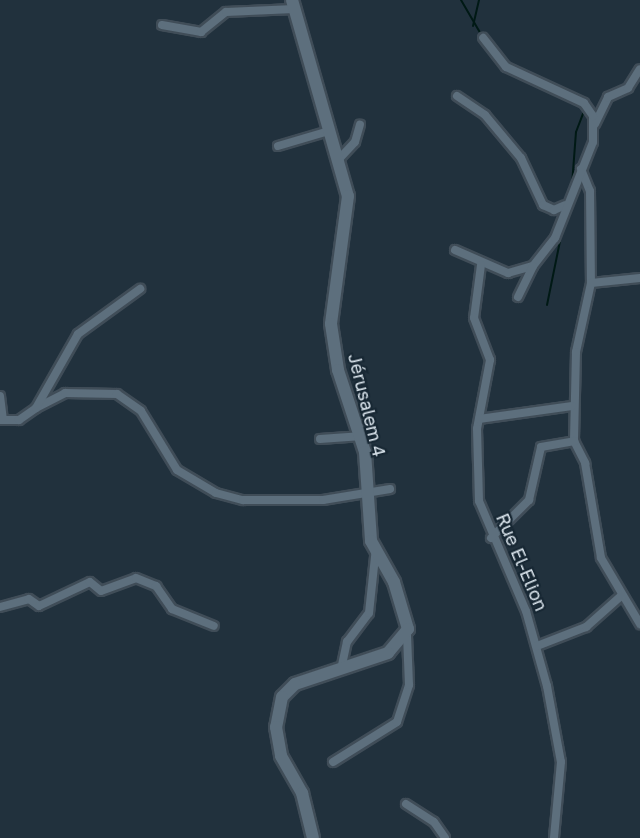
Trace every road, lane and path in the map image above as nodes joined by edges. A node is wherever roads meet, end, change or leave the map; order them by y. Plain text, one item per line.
1 (293, 4) edge
2 (162, 25) dead end
3 (483, 38) dead end
4 (640, 69) edge
5 (457, 96) dead end
6 (360, 124) dead end
7 (595, 125) junction
8 (329, 131) junction
9 (278, 146) dead end
10 (339, 159) junction
11 (581, 169) junction
12 (566, 204) junction
13 (455, 250) dead end
14 (481, 265) junction
15 (533, 266) junction
16 (640, 278) edge
17 (591, 283) junction
18 (140, 289) dead end
19 (518, 297) dead end
20 (0, 396) edge
21 (572, 406) junction
22 (36, 408) junction
23 (479, 419) junction
24 (1, 420) edge
25 (359, 436) junction
26 (320, 439) dead end
27 (574, 441) junction
28 (390, 489) dead end
29 (365, 492) junction
30 (491, 538) junction
31 (376, 548) junction
32 (622, 595) junction
33 (640, 606) edge
34 (0, 607) edge
35 (639, 620) edge
36 (214, 626) dead end
37 (407, 635) junction
38 (537, 645) junction
39 (342, 665) junction
40 (333, 762) dead end
41 (406, 804) dead end
42 (313, 838) edge
43 (445, 838) edge
44 (554, 838) edge

1 - 2 street
1 - 8 street, Jérusalem 4
3 - 7 street
4 - 7 street
5 - 12 street
6 - 10 street
7 - 11 street
8 - 9 street
8 - 10 street, Jérusalem 4
10 - 25 street, Jérusalem 4
11 - 12 street
11 - 17 street
12 - 15 street
13 - 14 street
14 - 15 street
14 - 23 street, Rue El-Elion
15 - 19 street
16 - 17 street
17 - 21 street
18 - 22 street
20 - 24 street
21 - 23 street
21 - 27 street
22 - 24 street
22 - 29 street
23 - 30 street, Rue El-Elion
25 - 26 street
25 - 29 street, Jérusalem 4
27 - 30 street
27 - 32 street
28 - 29 street
29 - 31 street, Jérusalem 4
30 - 38 street, Rue El-Elion
31 - 37 street, Jérusalem 4
31 - 39 street
32 - 35 street
32 - 38 street
33 - 35 street
34 - 36 street
37 - 39 street
37 - 40 street
38 - 44 street, Rue El-Elion
39 - 42 street
41 - 43 street

